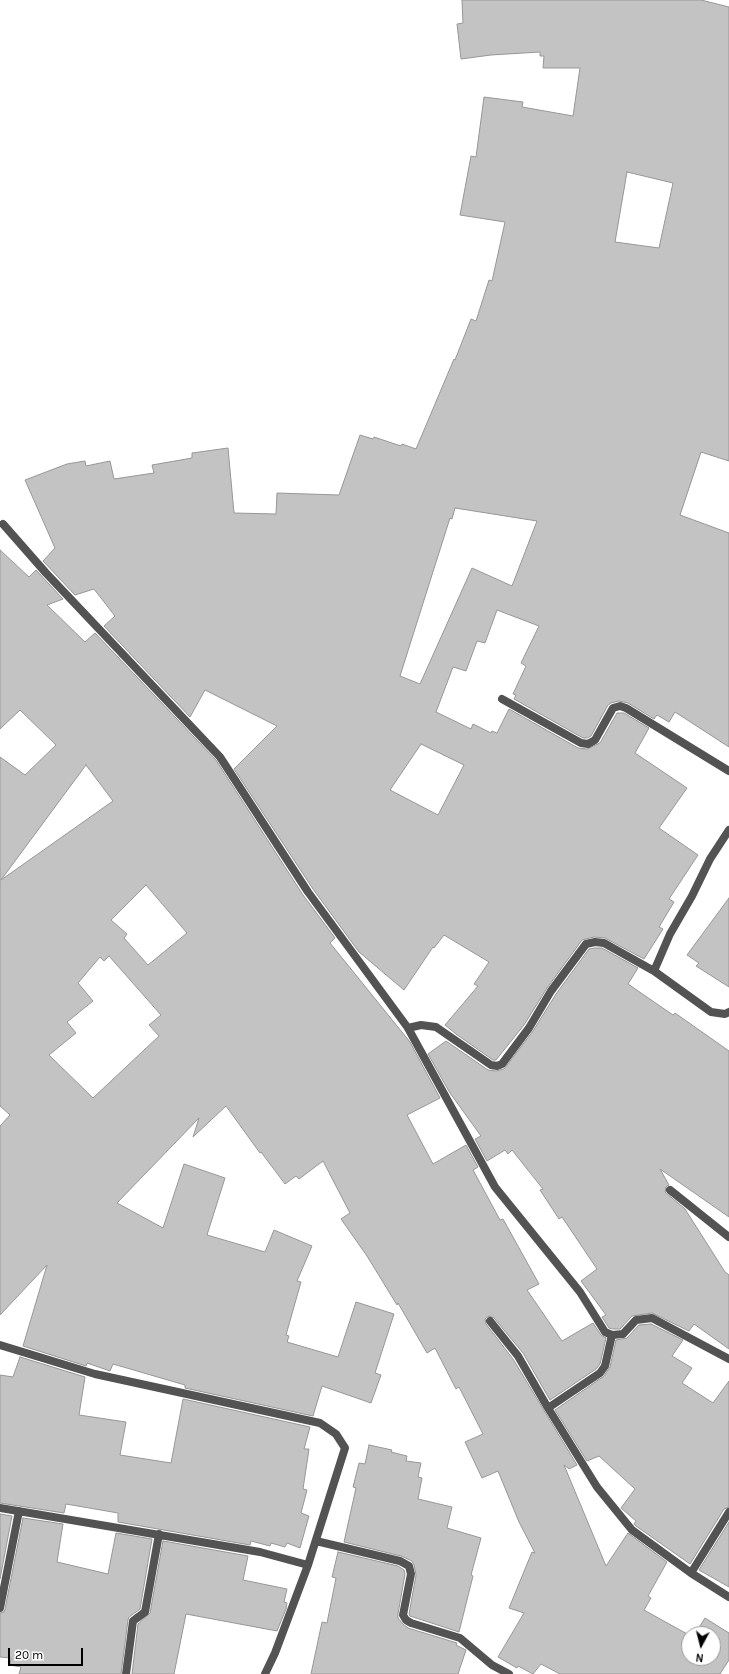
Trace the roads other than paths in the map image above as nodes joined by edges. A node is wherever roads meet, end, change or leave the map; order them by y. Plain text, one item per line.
1 (3, 524) dead end
2 (502, 699) dead end
3 (729, 770) edge
4 (729, 830) edge
5 (654, 972) junction
6 (729, 1012) edge
7 (408, 1028) junction
8 (670, 1190) dead end
9 (729, 1237) edge
10 (490, 1321) dead end
11 (612, 1335) junction
12 (0, 1345) edge
13 (729, 1359) edge
14 (548, 1408) junction
15 (0, 1508) edge
16 (19, 1511) junction
17 (729, 1512) edge
18 (159, 1534) junction
19 (316, 1541) junction
20 (308, 1565) junction
21 (691, 1573) junction
22 (729, 1598) edge
23 (0, 1608) edge
24 (126, 1674) edge
25 (264, 1674) edge
26 (509, 1674) edge

1 - 7 street
2 - 3 street
4 - 5 street
5 - 6 street
5 - 7 street
7 - 11 street
8 - 9 street
10 - 14 street
11 - 13 street
11 - 14 street
12 - 19 street
14 - 21 street
15 - 16 street
16 - 18 street
16 - 23 street
17 - 21 street
18 - 20 street
18 - 24 street
19 - 20 street
19 - 26 street
20 - 25 street
21 - 22 street

